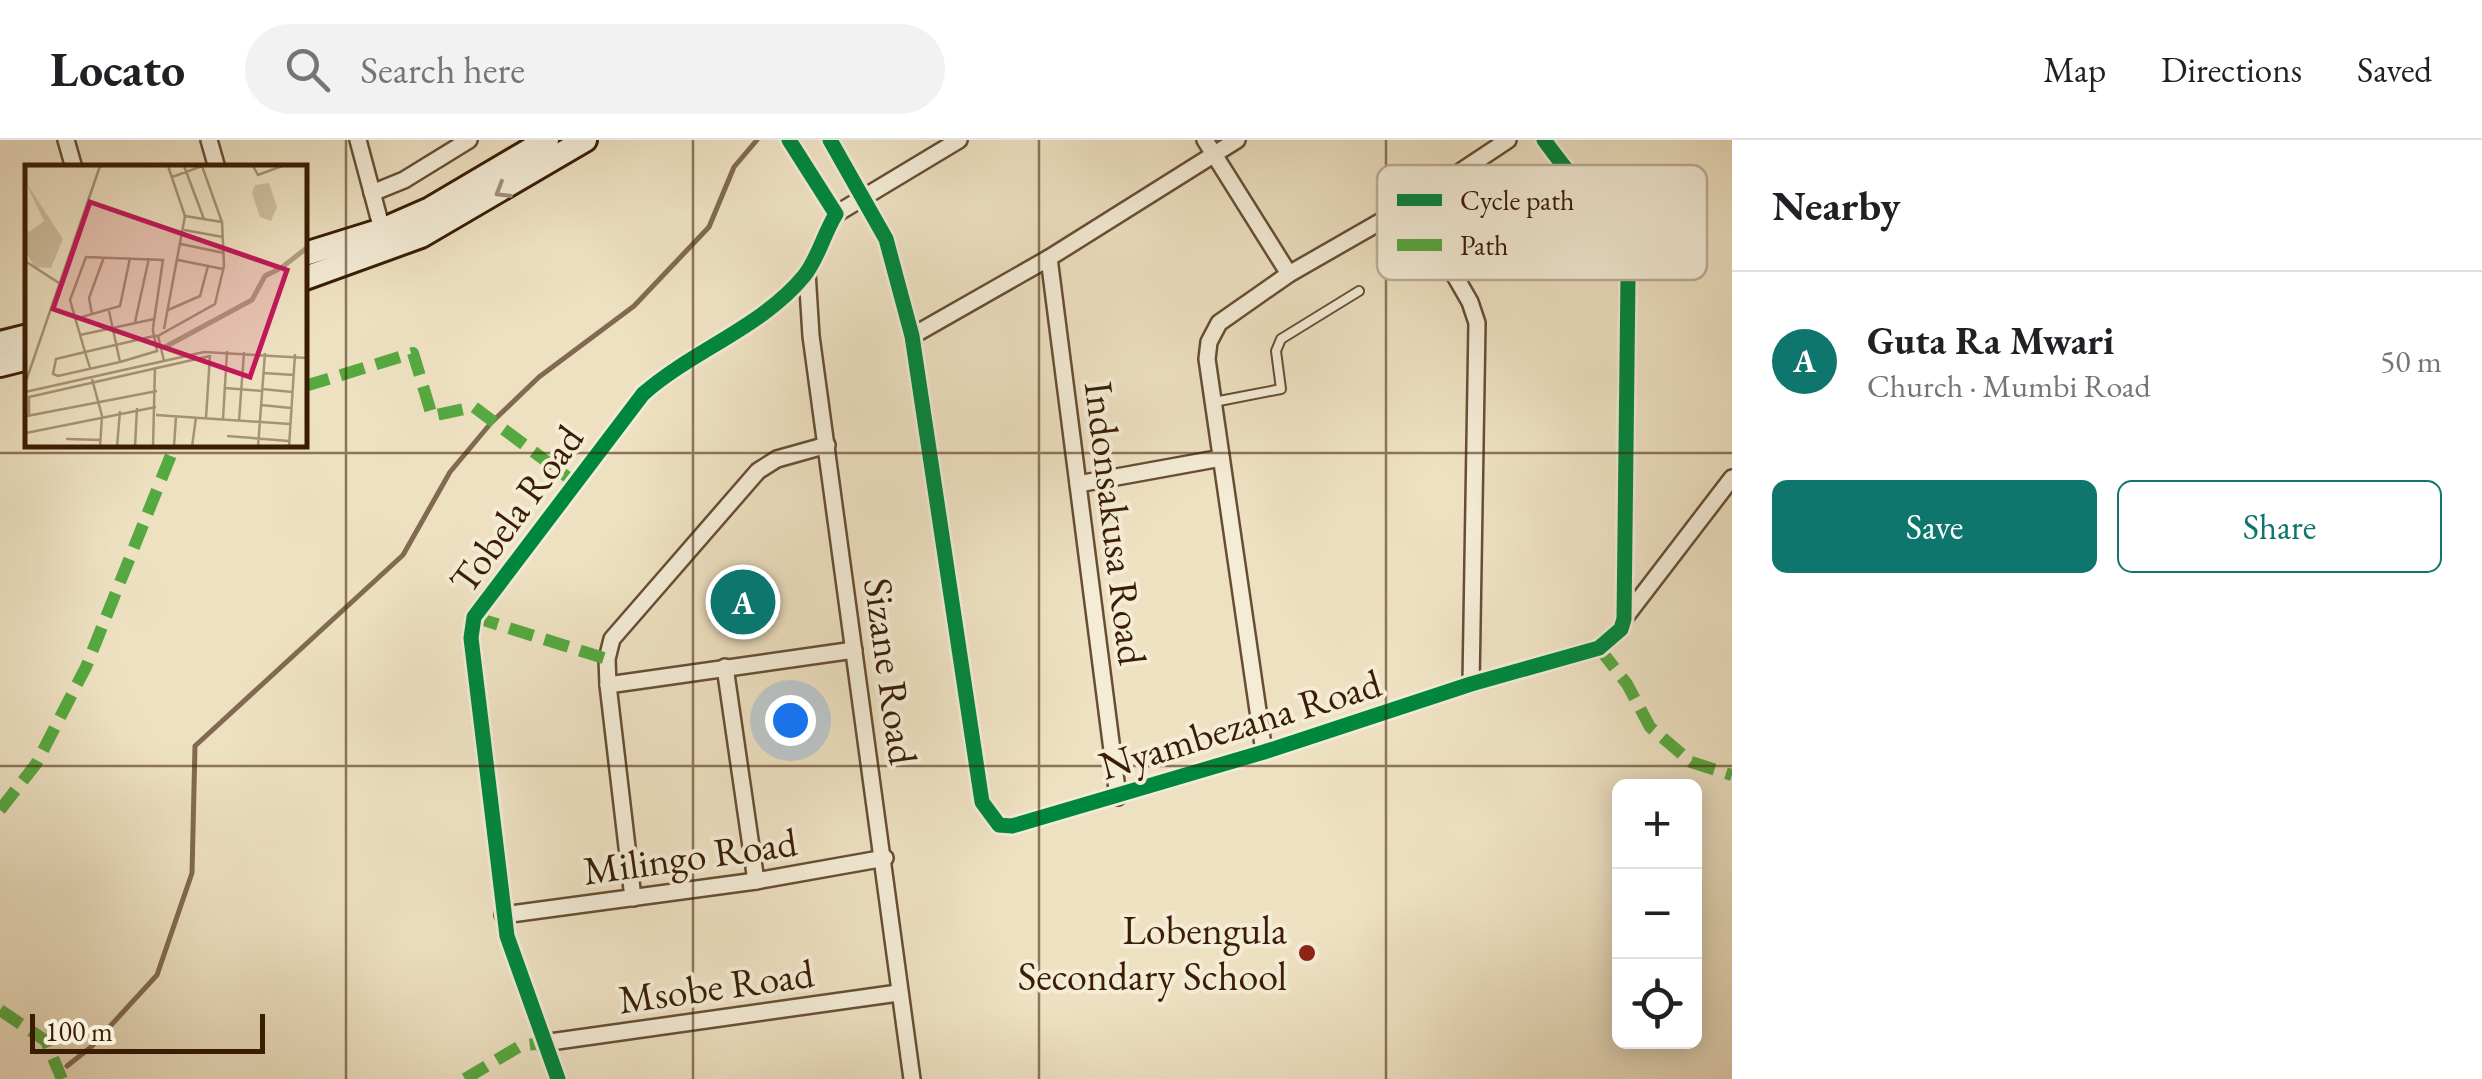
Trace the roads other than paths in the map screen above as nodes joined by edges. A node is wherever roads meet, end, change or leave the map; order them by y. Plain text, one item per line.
1 (66, 140) edge
2 (210, 140) edge
3 (358, 140) edge
4 (468, 140) edge
5 (546, 140) edge
6 (585, 140) edge
7 (790, 140) edge
8 (830, 140) edge
9 (959, 140) edge
10 (1204, 140) edge
11 (1237, 140) edge
12 (1508, 140) edge
13 (1544, 140) edge
14 (1214, 155) junction
15 (73, 165) edge
16 (216, 165) edge
17 (1471, 165) edge
18 (1562, 165) edge
19 (372, 193) junction
20 (864, 198) junction
21 (836, 214) junction
22 (1377, 224) edge
23 (385, 240) junction
24 (308, 253) edge
25 (1049, 258) junction
26 (808, 272) junction
27 (1289, 274) junction
28 (308, 277) edge
29 (1458, 280) edge
30 (1628, 280) edge
31 (1359, 292) dead end
32 (912, 336) junction
33 (25, 337) edge
34 (0, 343) edge
35 (25, 359) edge
36 (0, 365) edge
37 (1214, 402) junction
38 (828, 444) junction
39 (1222, 458) junction
40 (1732, 478) edge
41 (1078, 484) junction
42 (1624, 619) junction
43 (854, 650) junction
44 (725, 668) junction
45 (608, 684) junction
46 (1471, 684) junction
47 (1264, 752) junction
48 (1118, 797) junction
49 (885, 858) junction
50 (756, 881) junction
51 (632, 898) junction
52 (503, 915) junction
53 (898, 993) junction
54 (544, 1043) junction
55 (558, 1079) edge
56 (912, 1079) edge

1 - 15 street
2 - 16 street
3 - 19 street
4 - 19 street
5 - 23 street
6 -> 23 street
7 - 21 street
8 - 20 street, Nyambezana Road
9 - 20 street
10 - 14 street
11 - 14 street
12 - 17 street
13 - 18 street
14 - 25 street
14 - 27 street
19 - 23 street
20 - 21 street
20 - 32 street, Nyambezana Road
21 - 26 street, Tobela Road
22 - 27 street
23 - 24 street
23 - 28 street
25 - 32 street
25 - 41 street, Indonsakusa Road
26 - 38 street, Sizane Road
26 - 52 street, Tobela Road
27 - 37 street
29 - 46 street
30 - 42 street
31 - 37 lane
32 - 48 street, Nyambezana Road
33 - 34 street
35 - 36 street
37 - 39 street
38 - 43 street, Sizane Road
38 - 45 street
39 - 41 street
39 - 47 street
40 - 42 street, Nyambezana Road
41 - 48 street, Indonsakusa Road
42 - 46 street, Nyambezana Road
43 - 44 street
43 - 49 street, Sizane Road
44 - 45 street
44 - 50 street
45 - 51 street
46 - 47 street, Nyambezana Road
47 - 48 street, Nyambezana Road
49 - 50 street, Milingo Road
49 - 53 street, Sizane Road
50 - 51 street, Milingo Road
51 - 52 street, Milingo Road
52 - 54 street, Tobela Road
53 - 54 street, Msobe Road
53 - 56 street, Sizane Road
54 - 55 street, Tobela Road

